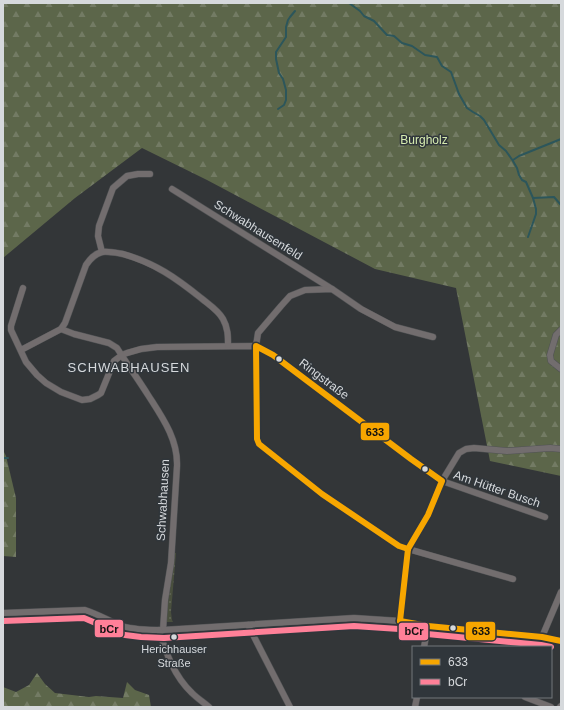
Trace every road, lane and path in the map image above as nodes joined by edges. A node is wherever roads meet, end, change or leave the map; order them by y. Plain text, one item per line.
1 (150, 174) dead end
2 (172, 189) dead end
3 (102, 252) junction
4 (23, 288) dead end
5 (332, 289) junction
6 (61, 329) junction
7 (561, 330) edge
8 (433, 337) dead end
9 (228, 346) junction
10 (256, 346) junction
11 (21, 350) junction
12 (122, 355) junction
13 (561, 369) edge
14 (561, 450) edge
15 (442, 481) junction
16 (545, 517) dead end
17 (408, 550) junction
18 (513, 579) dead end
19 (561, 592) edge
20 (3, 613) edge
21 (400, 621) junction
22 (248, 625) junction
23 (428, 626) junction
24 (161, 630) junction
25 (542, 637) junction
26 (561, 641) edge
27 (424, 646) edge
28 (527, 698) edge
29 (209, 707) edge
30 (290, 707) edge
31 (551, 707) edge

1 - 3 street
2 - 5 street, Schwabhausenfeld
3 - 6 street
3 - 9 street
4 - 11 street
5 - 8 street, Schwabhausenfeld
5 - 10 street
6 - 11 street
6 - 12 street, Schwabhausen
7 - 13 street
9 - 10 street, Ringstraße
9 - 12 street, Ringstraße
10 - 15 street, Ringstraße
10 - 17 street
11 - 12 street
12 - 24 street, Schwabhausen
14 - 15 street
15 - 16 street, Am Hütter Busch
15 - 17 street
17 - 18 street
17 - 21 street
19 - 25 street
20 - 24 street
21 - 22 street
21 - 23 street
22 - 24 street
22 - 30 street
23 - 25 street
23 - 27 street
24 - 29 street
25 - 26 street
28 - 31 street

